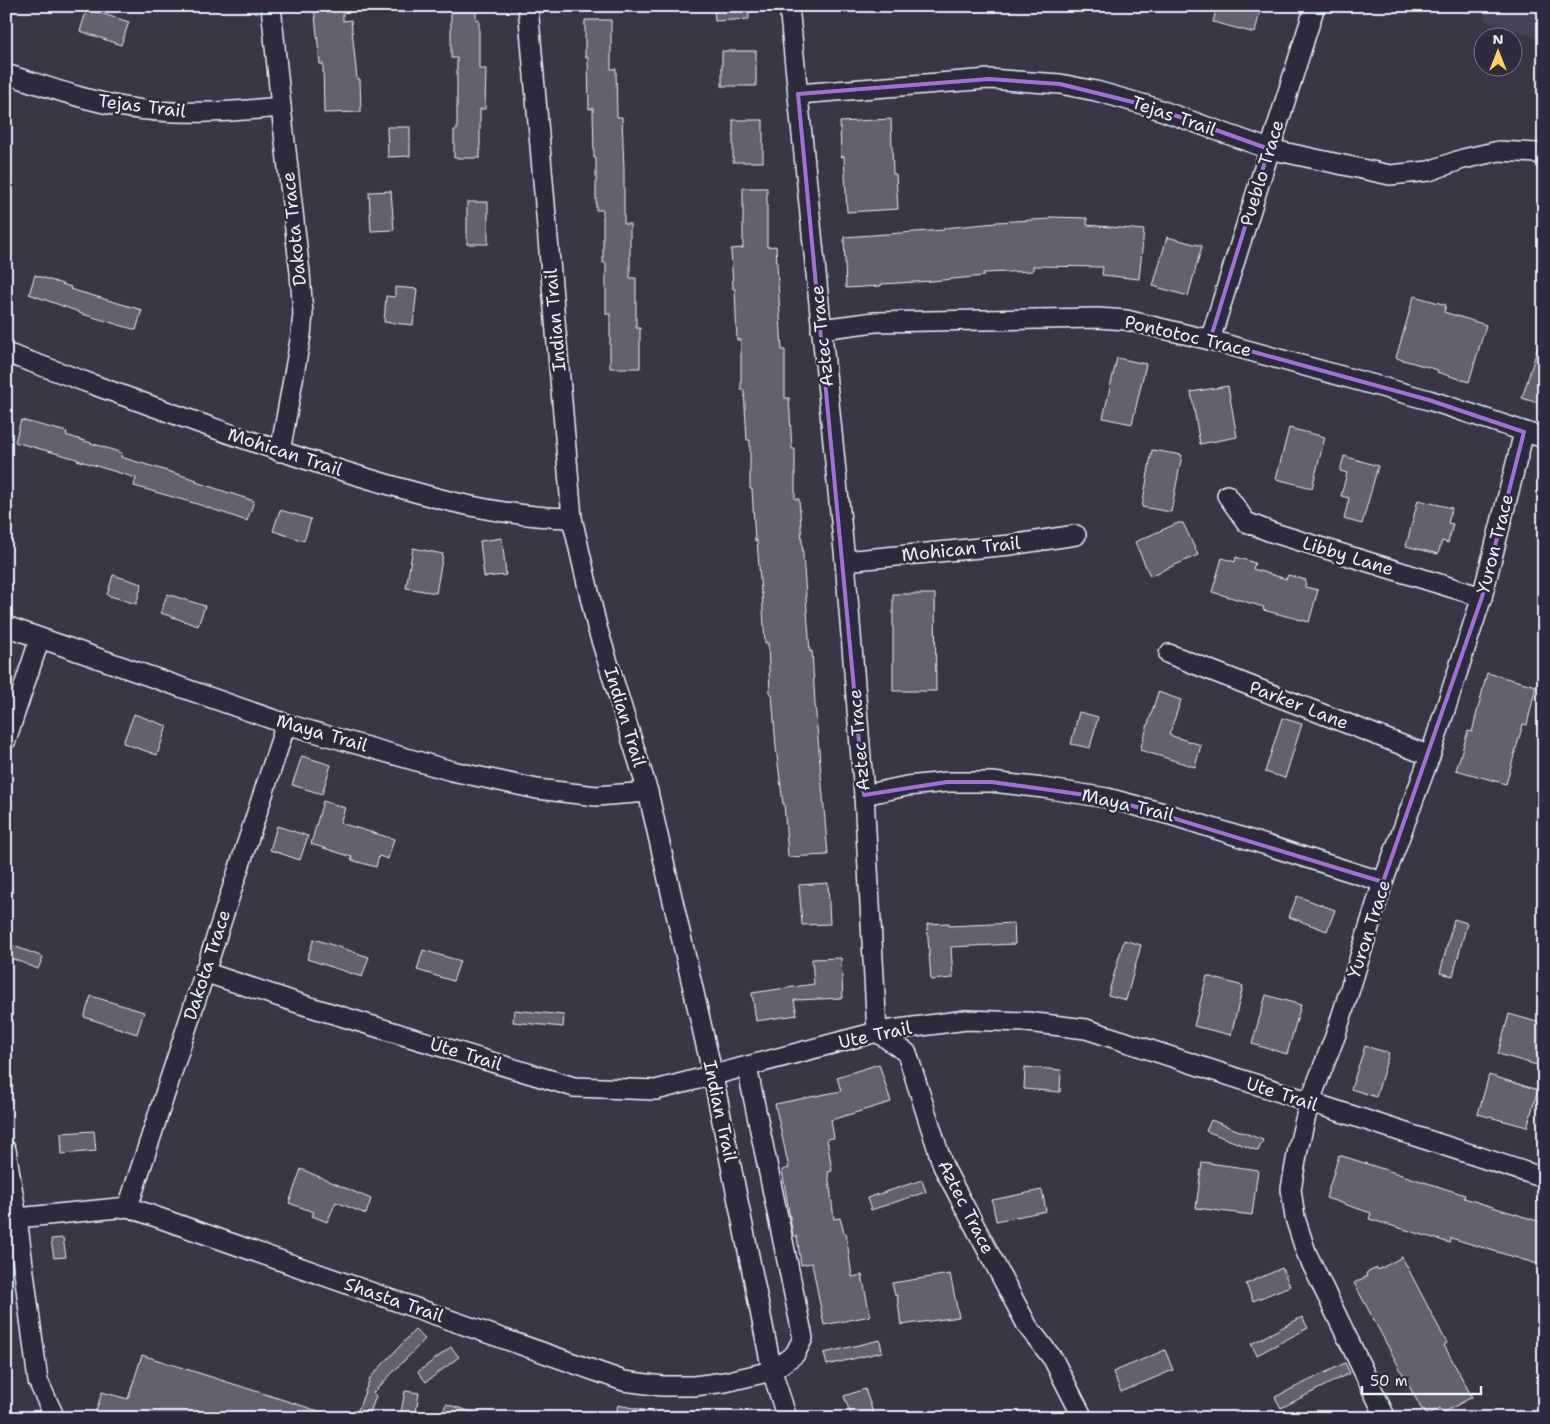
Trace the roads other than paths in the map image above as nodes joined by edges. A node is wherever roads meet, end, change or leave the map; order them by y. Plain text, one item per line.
1 (271, 6) edge
2 (528, 6) edge
3 (789, 6) edge
4 (1315, 6) edge
5 (6, 74) edge
6 (798, 94) junction
7 (281, 107) junction
8 (1269, 149) junction
9 (1544, 155) edge
10 (821, 329) junction
11 (1210, 340) junction
12 (6, 353) edge
13 (1524, 432) junction
14 (1544, 438) edge
15 (280, 452) junction
16 (1227, 495) dead end
17 (572, 518) junction
18 (1076, 535) dead end
19 (845, 561) junction
20 (1482, 597) junction
21 (6, 626) edge
22 (40, 638) junction
23 (1169, 654) dead end
24 (286, 724) junction
25 (6, 740) edge
26 (1430, 756) junction
27 (648, 792) junction
28 (864, 795) junction
29 (1383, 882) junction
30 (204, 972) junction
31 (877, 1032) junction
32 (746, 1067) junction
33 (713, 1076) junction
34 (1309, 1103) junction
35 (6, 1150) edge
36 (1544, 1178) edge
37 (128, 1207) junction
38 (17, 1218) junction
39 (772, 1371) junction
40 (55, 1418) edge
41 (787, 1418) edge
42 (1083, 1418) edge
43 (1386, 1418) edge

1 - 7 street, Dakota Trace
2 - 17 street, Indian Trail
3 - 6 street, Aztec Trace
4 - 8 street, Pueblo Trace
5 - 7 street, Tejas Trail
6 - 8 street, Tejas Trail
6 - 10 street, Aztec Trace
7 - 15 street, Dakota Trace
8 - 9 street, Tejas Trail
8 - 11 street, Pueblo Trace
10 - 11 street, Pontotoc Trace
10 - 19 street, Aztec Trace
11 - 13 street, Pontotoc Trace
12 - 15 street, Mohican Trail
13 - 14 street, Pontotoc Trace
13 - 20 street, Yuron Trace
15 - 17 street, Mohican Trail
16 - 20 street, Libby Lane
17 - 27 street, Indian Trail
18 - 19 street, Mohican Trail
19 - 28 street, Aztec Trace
20 - 26 street, Yuron Trace
21 - 22 street, Maya Trail
22 - 24 street, Maya Trail
22 - 25 street
23 - 26 street, Parker Lane
24 - 27 street, Maya Trail
24 - 30 street, Dakota Trace
26 - 29 street, Yuron Trace
27 - 33 street, Indian Trail
28 - 29 street, Maya Trail
28 - 31 street, Aztec Trace
29 - 34 street, Yuron Trace
30 - 33 street, Ute Trail
30 - 37 street, Dakota Trace
31 - 32 street, Ute Trail
31 - 34 street, Ute Trail
31 - 42 street, Aztec Trace
32 - 33 street, Ute Trail
32 - 39 street
33 - 39 street, Indian Trail
34 - 36 street, Ute Trail
34 - 43 street, Yuron Trace
35 - 38 street
37 - 38 street, Shasta Trail
37 - 39 street, Shasta Trail
38 - 40 street
39 - 41 street, Indian Trail

